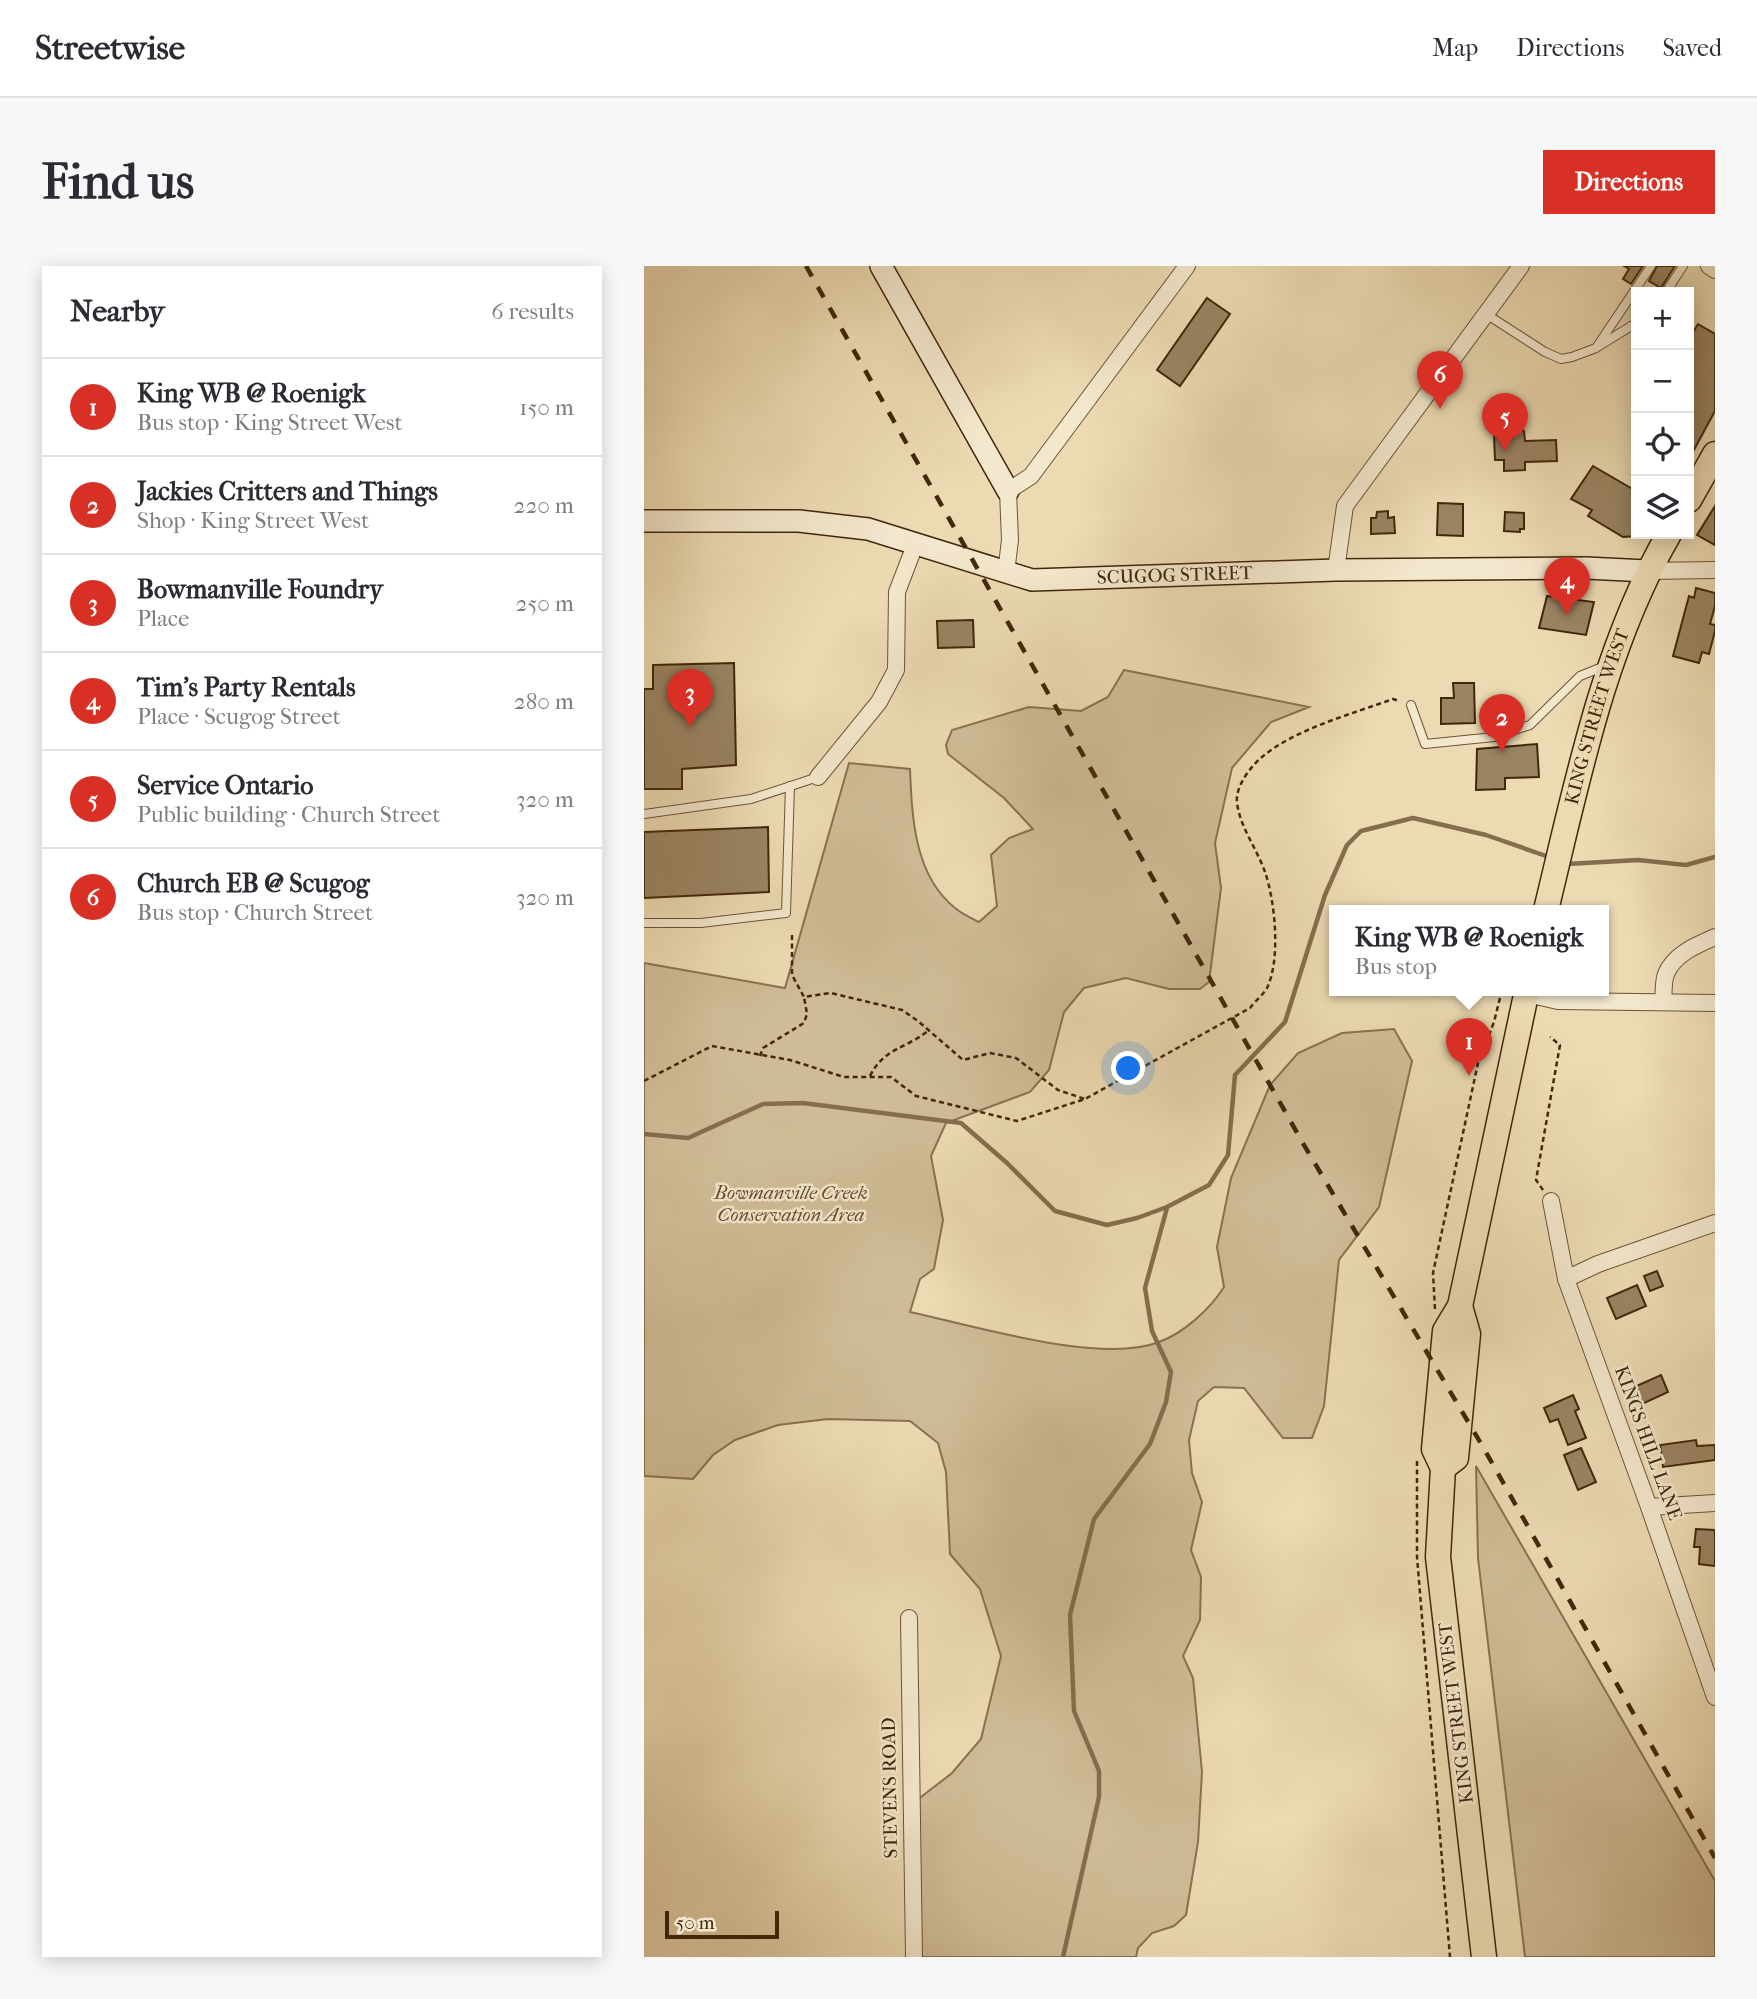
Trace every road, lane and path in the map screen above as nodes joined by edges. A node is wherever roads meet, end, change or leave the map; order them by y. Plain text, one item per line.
1 (881, 266) edge
2 (1187, 266) edge
3 (1521, 266) edge
4 (1651, 266) edge
5 (1683, 266) edge
6 (1709, 266) edge
7 (1715, 270) edge
8 (1669, 287) edge
9 (1486, 314) junction
10 (1631, 326) edge
11 (1596, 348) junction
12 (1715, 454) edge
13 (1694, 490) edge
14 (1008, 491) junction
15 (644, 521) edge
16 (1666, 539) edge
17 (915, 545) junction
18 (1335, 570) junction
19 (1715, 570) edge
20 (1647, 571) junction
21 (1006, 573) junction
22 (1613, 663) junction
23 (1411, 705) joint
24 (818, 777) joint
25 (790, 786) junction
26 (644, 814) edge
27 (1547, 905) edge
28 (644, 923) edge
29 (792, 935) dead end
30 (1715, 937) edge
31 (1526, 996) edge
32 (1542, 996) edge
33 (804, 997) junction
34 (1663, 1002) junction
35 (1715, 1003) edge
36 (928, 1031) junction
37 (1550, 1037) dead end
38 (760, 1056) junction
39 (870, 1076) junction
40 (644, 1081) edge
41 (1085, 1099) junction
42 (1551, 1201) joint
43 (1715, 1223) edge
44 (1566, 1279) junction
45 (1715, 1503) edge
46 (1649, 1507) junction
47 (909, 1618) dead end
48 (1715, 1697) edge
49 (914, 1957) edge
50 (1484, 1957) edge

1 - 14 street
2 - 14 street
3 - 9 street
4 - 11 lane
5 - 8 lane
6 - 7 street
9 - 11 lane
9 - 18 street
10 - 11 lane
12 - 13 main road
14 - 21 street
15 - 17 street, SCUGOG STREET
16 - 20 main road, KING STREET WEST
17 - 21 street, SCUGOG STREET
17 - 24 street
18 - 20 street, SCUGOG STREET
18 - 21 street, SCUGOG STREET
19 - 20 street, SCUGOG STREET
20 - 22 main road, KING STREET WEST
22 - 23 lane
22 - 27 main road, KING STREET WEST
23 - 41 path
24 - 25 lane
25 - 26 lane
25 - 28 lane
29 - 33 path
30 - 34 street
31 - 50 main road, KING STREET WEST
32 - 34 street
33 - 36 path
33 - 38 path
34 - 35 street
36 - 39 path
36 - 41 path
37 - 42 path
38 - 39 path
38 - 40 path
39 - 41 path
42 - 44 street, KINGS HILL LANE
43 - 44 street
44 - 46 street, KINGS HILL LANE
45 - 46 street
46 - 48 street, KINGS HILL LANE
47 - 49 street, STEVENS ROAD

